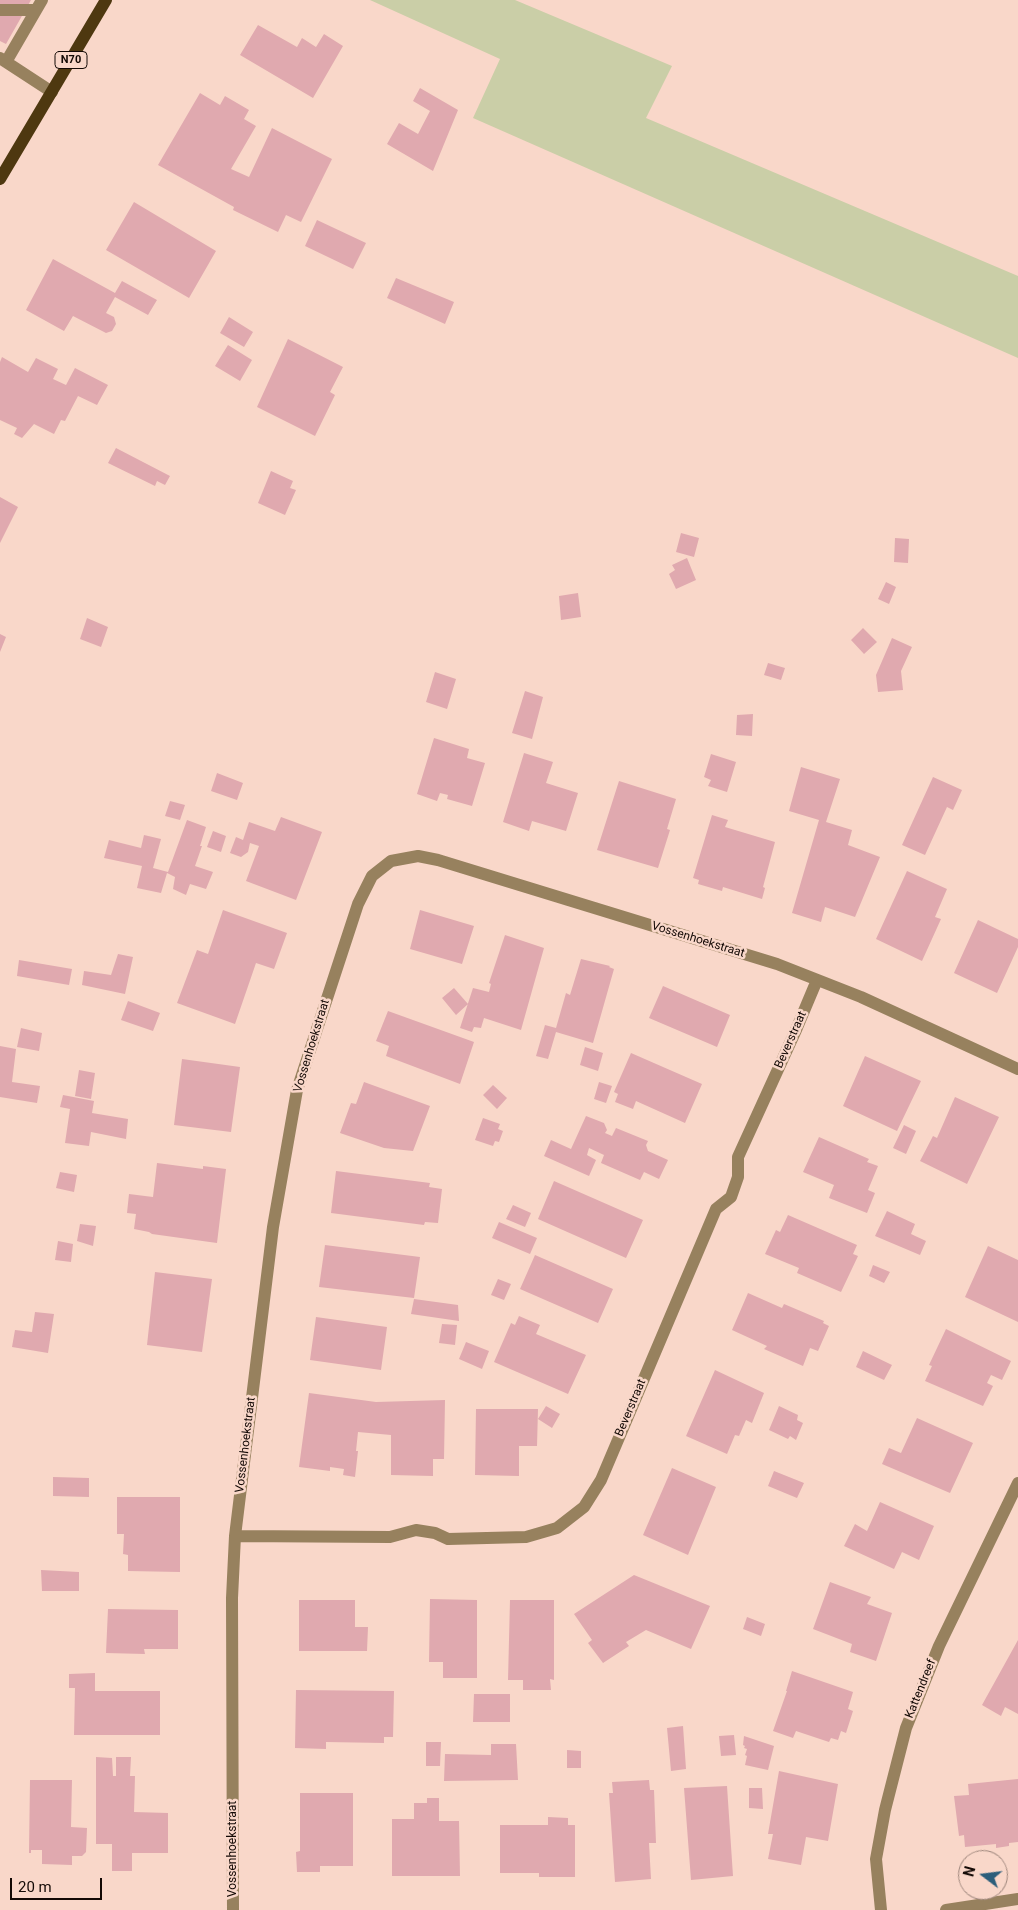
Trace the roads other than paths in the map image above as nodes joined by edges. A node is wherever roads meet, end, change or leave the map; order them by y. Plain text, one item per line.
1 (106, 0) edge
2 (39, 5) edge
3 (0, 10) edge
4 (3, 60) edge
5 (52, 92) junction
6 (0, 179) edge
7 (817, 980) junction
8 (1018, 1069) edge
9 (1018, 1483) edge
10 (235, 1536) junction
11 (1018, 1899) edge
12 (233, 1910) edge
13 (880, 1910) edge
14 (946, 1910) edge

1 - 5 main road, N70
2 - 3 street
2 - 4 street
4 - 5 street
5 - 6 main road, N70
7 - 8 street, Vossenhoekstraat
7 - 10 street, Beverstraat
7 - 10 street, Vossenhoekstraat
9 - 13 street, Kattendreef
10 - 12 street, Vossenhoekstraat
11 - 14 street

